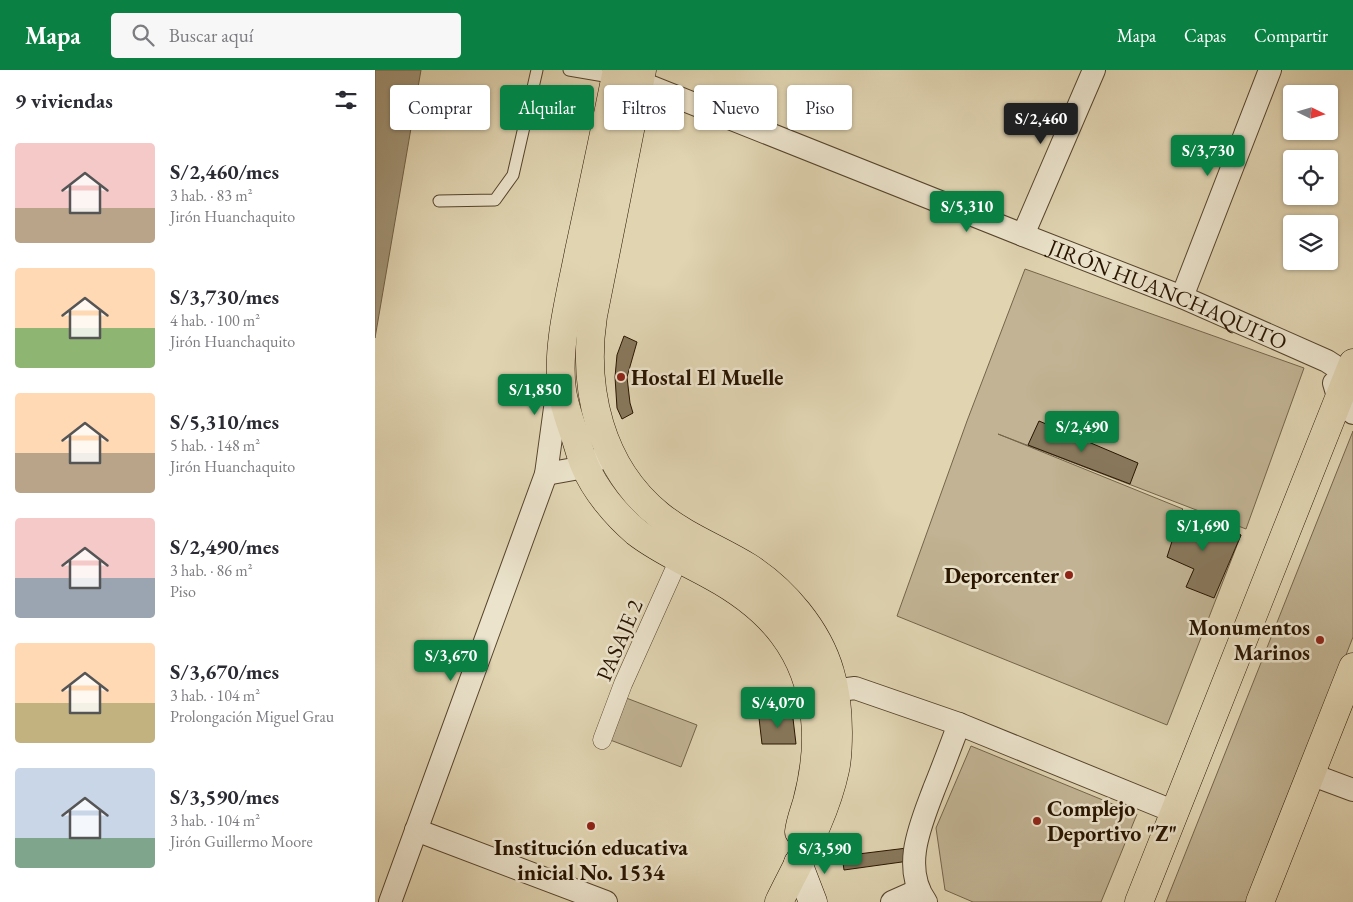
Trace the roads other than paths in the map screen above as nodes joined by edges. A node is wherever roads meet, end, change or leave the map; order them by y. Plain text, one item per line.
1 (537, 70) edge
2 (569, 70) edge
3 (1094, 70) edge
4 (1270, 70) edge
5 (629, 75) edge
6 (439, 201) dead end
7 (1023, 235) junction
8 (1182, 297) junction
9 (582, 303) junction
10 (561, 363) junction
11 (1346, 381) edge
12 (611, 452) junction
13 (585, 467) junction
14 (546, 474) junction
15 (679, 559) junction
16 (1353, 667) edge
17 (823, 692) junction
18 (959, 724) junction
19 (602, 740) dead end
20 (1310, 774) junction
21 (1353, 790) edge
22 (1175, 812) junction
23 (416, 830) junction
24 (798, 863) junction
25 (923, 896) edge
26 (390, 902) edge
27 (606, 902) edge
28 (779, 902) edge
29 (813, 902) edge
30 (892, 902) edge
31 (1139, 902) edge
32 (1260, 902) edge

1 - 6 lane
2 - 5 lane
3 - 7 street
4 - 8 street
5 - 7 street, JIRÓN HUANCHAQUITO
5 - 9 main road
7 - 8 street, JIRÓN HUANCHAQUITO
8 - 11 street, JIRÓN HUANCHAQUITO
9 - 10 main road
9 - 12 main road
10 - 13 main road
10 - 14 street
11 - 22 main road
12 - 13 street
12 - 17 main road
13 - 14 street
13 - 15 main road
14 - 23 street
15 - 17 main road
15 - 19 street, PASAJE 2
16 - 20 main road
17 - 18 street
17 - 24 main road
18 - 22 street
18 - 25 street
20 - 21 street
20 - 32 main road
22 - 31 main road
23 - 26 street
23 - 27 street
24 - 28 main road
24 - 29 main road
25 - 30 street

